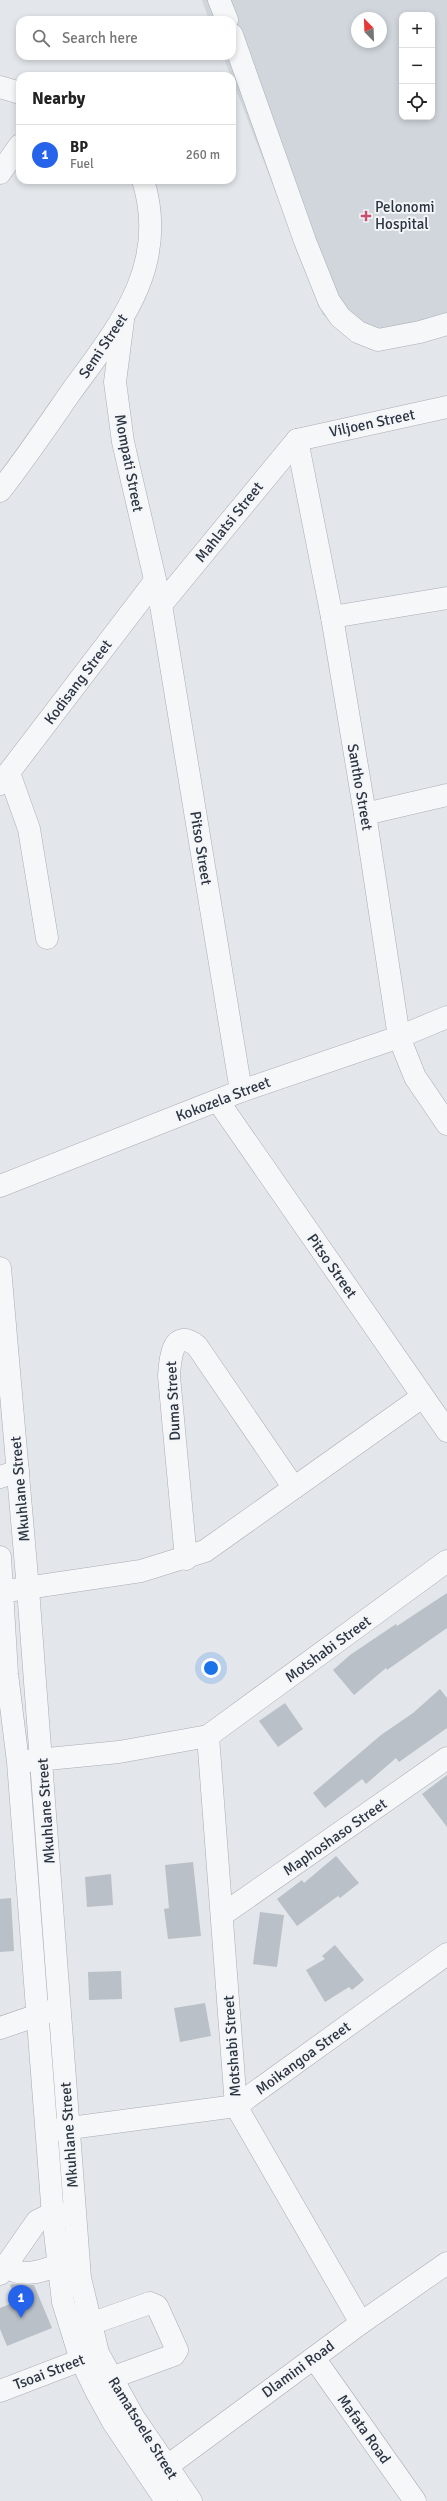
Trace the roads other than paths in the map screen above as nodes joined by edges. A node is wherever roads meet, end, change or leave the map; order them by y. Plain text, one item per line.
1 (219, 0) edge
2 (225, 16) edge
3 (236, 46) edge
4 (0, 87) edge
5 (16, 92) edge
6 (16, 151) edge
7 (0, 173) edge
8 (144, 184) edge
9 (123, 320) junction
10 (447, 324) edge
11 (447, 407) edge
12 (297, 440) junction
13 (3, 481) edge
14 (155, 581) junction
15 (447, 598) edge
16 (161, 605) junction
17 (332, 617) junction
18 (4, 778) edge
19 (447, 795) edge
20 (365, 814) junction
21 (47, 938) dead end
22 (447, 1017) edge
23 (399, 1037) junction
24 (240, 1091) junction
25 (218, 1101) junction
26 (447, 1124) edge
27 (0, 1186) edge
28 (0, 1268) edge
29 (2, 1300) edge
30 (422, 1397) junction
31 (447, 1431) edge
32 (9, 1474) edge
33 (294, 1488) junction
34 (0, 1556) edge
35 (186, 1559) junction
36 (447, 1561) edge
37 (28, 1589) junction
38 (2, 1591) junction
39 (208, 1736) junction
40 (447, 1758) edge
41 (42, 1760) junction
42 (18, 1762) junction
43 (222, 1915) junction
44 (447, 1954) edge
45 (61, 2006) junction
46 (37, 2016) junction
47 (0, 2028) edge
48 (236, 2106) junction
49 (70, 2128) junction
50 (46, 2131) junction
51 (75, 2213) junction
52 (53, 2216) junction
53 (447, 2263) edge
54 (58, 2265) junction
55 (2, 2270) edge
56 (360, 2323) junction
57 (90, 2324) junction
58 (90, 2357) junction
59 (314, 2358) junction
60 (111, 2378) junction
61 (0, 2391) edge
62 (159, 2473) junction
63 (166, 2501) edge
64 (191, 2501) edge
65 (415, 2501) edge

1 - 2 street
3 - 10 street
4 - 5 street
6 - 7 street
8 - 9 street, Semi Street
9 - 13 street, Semi Street
9 - 14 street, Mompati Street
11 - 12 street, Viljoen Street
12 - 16 street, Mahlatsi Street
12 - 17 street, Santho Street
14 - 16 street, Mompati Street
14 - 18 street, Kodisang Street
15 - 17 street
16 - 24 street, Pitso Street
17 - 20 street, Santho Street
18 - 21 street
19 - 20 street
20 - 23 street, Santho Street
22 - 23 street, Kokozela Street
23 - 24 street, Kokozela Street
23 - 26 street, Santho Street
24 - 25 street, Kokozela Street
25 - 27 street, Kokozela Street
25 - 30 street, Pitso Street
28 - 29 street, Mkuhlane Street
29 - 32 street, Mkuhlane Street
30 - 31 street, Pitso Street
30 - 33 street
32 - 37 street, Mkuhlane Street
33 - 35 street
33 - 35 street, Duma Street
34 - 38 street, Mkuhlane Street
35 - 37 street
36 - 39 street, Motshabi Street
37 - 38 street
37 - 41 street, Mkuhlane Street
38 - 42 street, Mkuhlane Street
39 - 41 street, Motshabi Street
39 - 43 street, Motshabi Street
40 - 43 street, Maphoshaso Street
41 - 42 street, Motshabi Street
41 - 45 street, Mkuhlane Street
42 - 46 street, Mkuhlane Street
43 - 48 street, Motshabi Street
44 - 48 street, Moikangoa Street
45 - 46 street
45 - 49 street, Mkuhlane Street
46 - 47 street
46 - 50 street, Mkuhlane Street
48 - 49 street, Moikangoa Street
48 - 56 street, Motshabi Street
49 - 50 street, Moikangoa Street
49 - 51 street, Mkuhlane Street
50 - 52 street, Mkuhlane Street
51 - 52 street
51 - 57 street, Mkuhlane Street
52 - 54 street, Mkuhlane Street
52 - 55 street
53 - 56 street, Dlamini Road
54 - 55 street
54 - 58 street, Mkuhlane Street
56 - 59 street, Dlamini Road
57 - 58 street, Mkuhlane Street
57 - 60 street
58 - 60 street, Ramatsoele Street
58 - 61 street, Tsoai Street
58 - 62 street, Ramatsoele Street
59 - 62 street, Dlamini Road
59 - 65 street, Mafata Road
60 - 62 street, Ramatsoele Street
62 - 63 street, Ramatsoele Street
62 - 64 street, Ramatsoele Street

